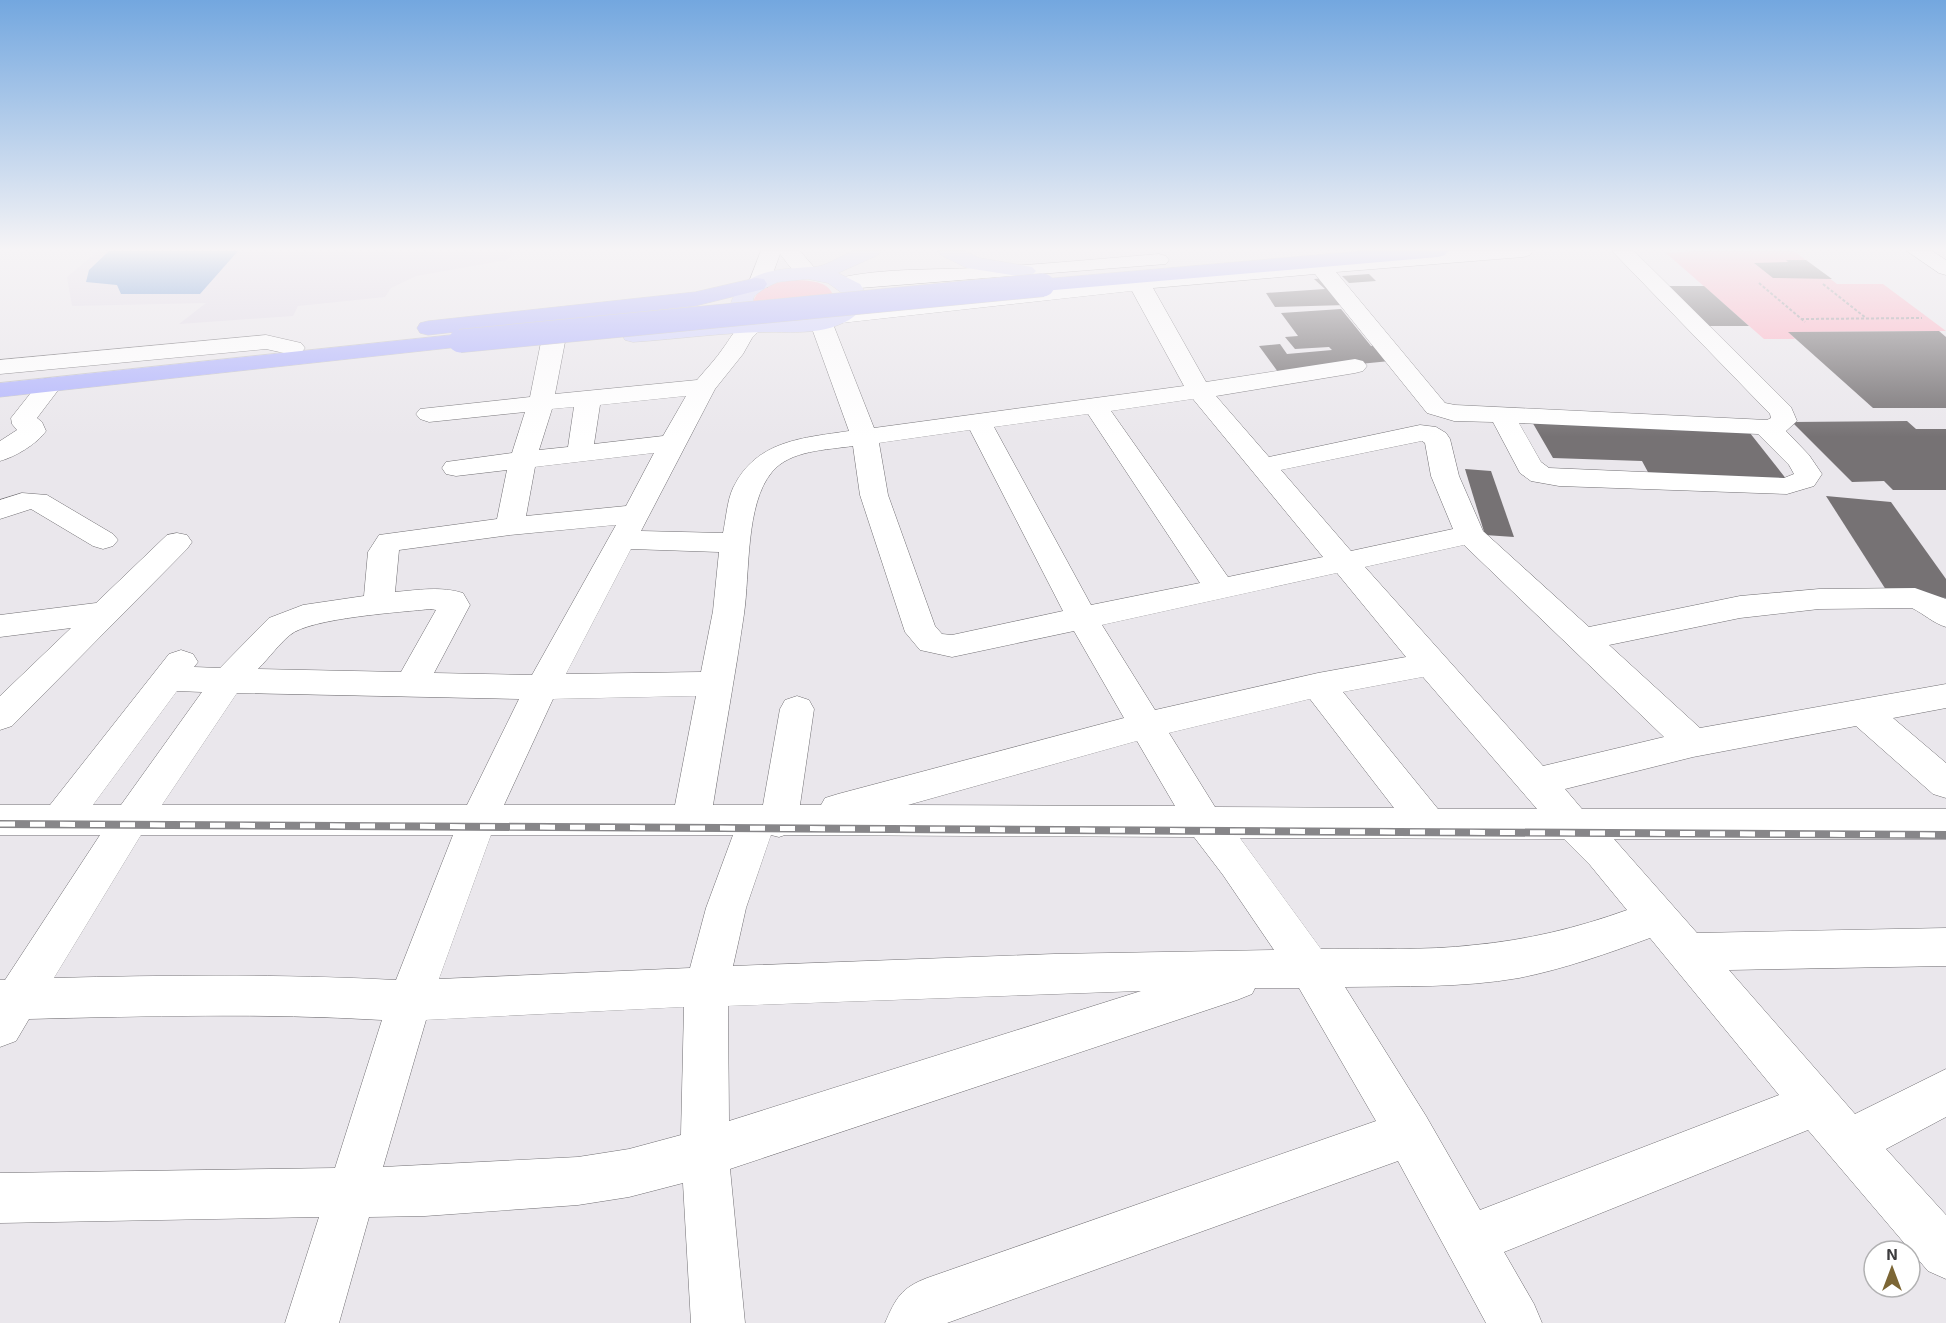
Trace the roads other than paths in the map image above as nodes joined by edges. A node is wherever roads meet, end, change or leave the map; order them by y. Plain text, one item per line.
1 (568, 313) edge
2 (697, 313) edge
3 (747, 313) edge
4 (840, 313) edge
5 (872, 313) edge
6 (1156, 313) edge
7 (1358, 313) edge
8 (1684, 313) edge
9 (829, 320) junction
10 (760, 324) junction
11 (554, 342) junction
12 (293, 348) junction
13 (336, 348) junction
14 (1355, 366) dead end
15 (0, 367) edge
16 (0, 375) edge
17 (50, 385) junction
18 (704, 387) junction
19 (0, 390) edge
20 (1199, 391) junction
21 (588, 399) junction
22 (541, 403) junction
23 (1095, 406) junction
24 (429, 414) dead end
25 (1501, 414) junction
26 (979, 422) junction
27 (1770, 429) junction
28 (866, 438) junction
29 (672, 443) junction
30 (0, 453) edge
31 (580, 453) junction
32 (523, 460) junction
33 (1263, 466) junction
34 (456, 468) dead end
35 (0, 510) edge
36 (510, 526) junction
37 (629, 527) junction
38 (1470, 535) junction
39 (103, 540) dead end
40 (177, 542) dead end
41 (735, 543) junction
42 (1343, 562) junction
43 (1221, 590) junction
44 (379, 604) junction
45 (105, 613) junction
46 (1946, 616) edge
47 (1082, 618) junction
48 (0, 626) edge
49 (1582, 640) junction
50 (1431, 664) junction
51 (229, 680) junction
52 (411, 684) junction
53 (715, 684) junction
54 (1318, 685) junction
55 (541, 687) junction
56 (1946, 696) edge
57 (797, 709) dead end
58 (2, 712) edge
59 (1863, 712) junction
60 (1147, 725) junction
61 (1693, 743) junction
62 (1536, 782) junction
63 (1946, 784) edge
64 (0, 820) edge
65 (60, 820) junction
66 (130, 820) junction
67 (479, 820) junction
68 (691, 821) junction
69 (777, 821) junction
70 (1204, 822) junction
71 (1428, 824) junction
72 (1573, 824) junction
73 (1946, 825) edge
74 (1657, 917) junction
75 (1946, 947) edge
76 (1686, 951) junction
77 (1311, 969) junction
78 (1267, 970) junction
79 (706, 988) junction
80 (410, 1001) junction
81 (6, 1008) edge
82 (1946, 1092) edge
83 (1816, 1104) junction
84 (1409, 1133) junction
85 (1849, 1143) junction
86 (705, 1154) junction
87 (352, 1193) junction
88 (0, 1197) edge
89 (1469, 1240) junction
90 (1946, 1253) edge
91 (312, 1323) edge
92 (718, 1323) edge
93 (912, 1323) edge
94 (1515, 1323) edge

1 - 13 highway
2 - 13 highway, bridge
3 - 10 main road
4 - 9 main road
5 - 9 street
6 - 20 street
7 - 25 street
8 - 27 street
9 - 10 main road
9 - 28 street
10 - 11 main road
10 - 18 street
11 - 13 highway
11 - 22 street
12 - 13 highway
12 - 15 street
12 - 16 highway
13 - 17 highway
14 - 20 street
17 - 19 highway
17 - 30 street
18 - 21 street
18 - 29 street
20 - 23 street
20 - 33 street
21 - 22 street
21 - 31 street
22 - 24 street
22 - 32 street
23 - 26 street
23 - 43 street
25 - 27 street
25 - 27 street
26 - 28 street
26 - 47 street
28 - 41 street
28 - 47 street
29 - 31 street
29 - 37 street
31 - 32 street
32 - 34 street
32 - 36 street
33 - 38 street
33 - 42 street
35 - 39 street
36 - 37 street
36 - 44 street
37 - 41 street
37 - 55 street
38 - 42 street
38 - 49 street
40 - 45 street
41 - 53 street
42 - 43 street
42 - 50 street
43 - 47 street
44 - 51 street
44 - 52 street
45 - 48 street
45 - 58 street
46 - 49 street
47 - 60 street
49 - 61 street
50 - 54 street
50 - 62 street
51 - 52 street
51 - 65 street
51 - 66 street
52 - 55 street
53 - 55 street
53 - 68 street
54 - 60 street
54 - 71 street
55 - 67 street
56 - 59 street
57 - 69 street
59 - 61 street
59 - 63 street
60 - 69 street
60 - 70 street
61 - 62 street
62 - 72 street
64 - 65 street
65 - 66 street
66 - 67 street
66 - 81 street
67 - 68 street
67 - 80 street
68 - 69 street
69 - 70 street
69 - 79 street
70 - 71 street
70 - 77 street
71 - 72 street
72 - 73 street
72 - 74 street
74 - 76 street
74 - 77 street
75 - 76 street
76 - 83 street
77 - 78 street
77 - 84 street
78 - 79 street
78 - 86 street
79 - 80 street
79 - 86 street
80 - 81 street
80 - 87 street
82 - 85 street
83 - 85 street
83 - 89 street
84 - 89 street
84 - 93 street
85 - 90 street
86 - 87 street
86 - 92 street
87 - 88 street
87 - 91 street
89 - 94 street

